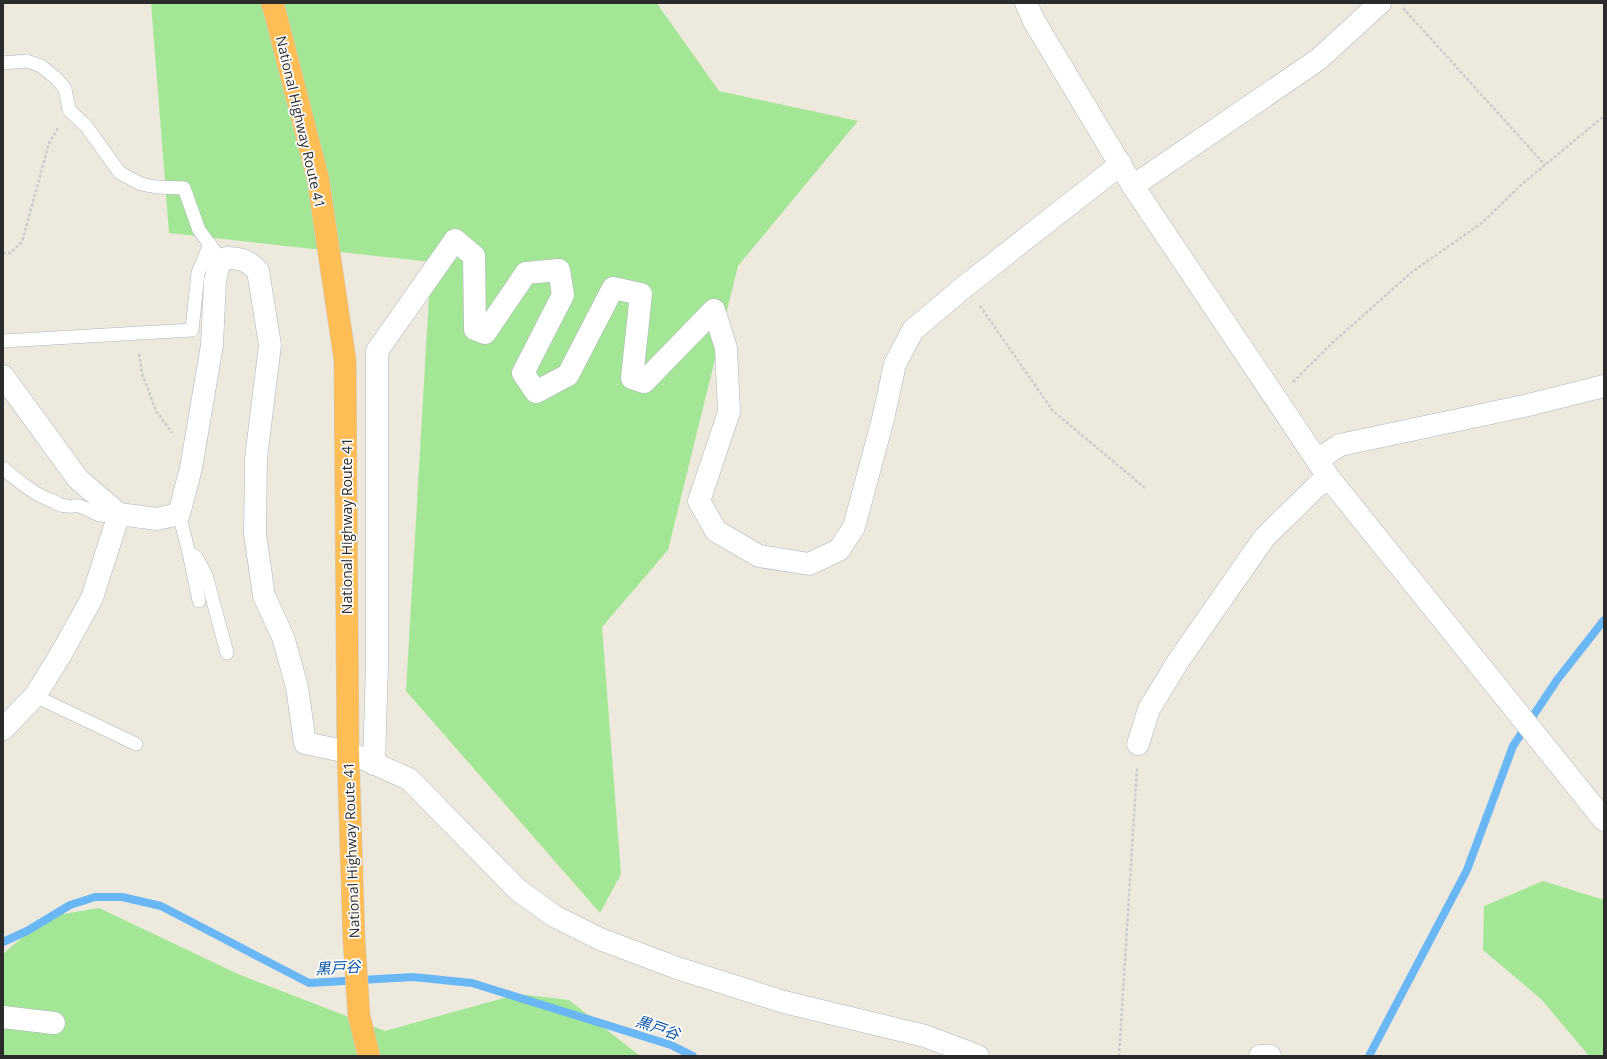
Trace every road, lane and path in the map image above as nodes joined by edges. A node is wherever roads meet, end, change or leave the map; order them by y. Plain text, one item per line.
1 (272, 3) edge
2 (1026, 3) edge
3 (1380, 3) edge
4 (1398, 3) edge
5 (3, 63) edge
6 (69, 110) junction
7 (1604, 116) edge
8 (1121, 164) junction
9 (1545, 165) junction
10 (1133, 186) junction
11 (216, 252) junction
12 (3, 253) edge
13 (964, 286) junction
14 (140, 333) junction
15 (3, 341) edge
16 (3, 376) edge
17 (1604, 386) edge
18 (1276, 399) junction
19 (192, 460) junction
20 (1317, 460) junction
21 (3, 468) edge
22 (1329, 478) junction
23 (1145, 488) dead end
24 (118, 512) junction
25 (179, 514) junction
26 (189, 553) junction
27 (200, 601) dead end
28 (227, 653) dead end
29 (35, 696) junction
30 (3, 729) edge
31 (136, 744) dead end
32 (1138, 744) joint
33 (348, 752) junction
34 (374, 764) junction
35 (1604, 820) edge
36 (3, 1016) edge
37 (54, 1023) dead end
38 (369, 1056) edge
39 (978, 1056) edge
40 (1119, 1056) edge
41 (1260, 1056) edge
42 (1270, 1056) edge

1 - 33 highway, National Highway Route 41
2 - 8 street
3 - 10 street
4 - 9 path
5 - 6 lane
6 - 11 lane
6 - 12 path
7 - 9 path
8 - 10 street
8 - 13 street
9 - 18 path
10 - 18 street
11 - 14 lane
11 - 19 street
11 - 33 street
13 - 23 path
13 - 34 street
14 - 15 lane
14 - 19 path
16 - 24 street
17 - 20 street
18 - 20 street
19 - 25 street
20 - 22 street
21 - 24 lane
22 - 32 street
22 - 35 street
24 - 25 street
24 - 29 street
25 - 26 lane
26 - 27 lane
26 - 28 lane
29 - 30 street
29 - 31 lane
32 - 40 path
33 - 34 street
33 - 38 highway, National Highway Route 41
34 - 39 street
36 - 37 street
41 - 42 street

